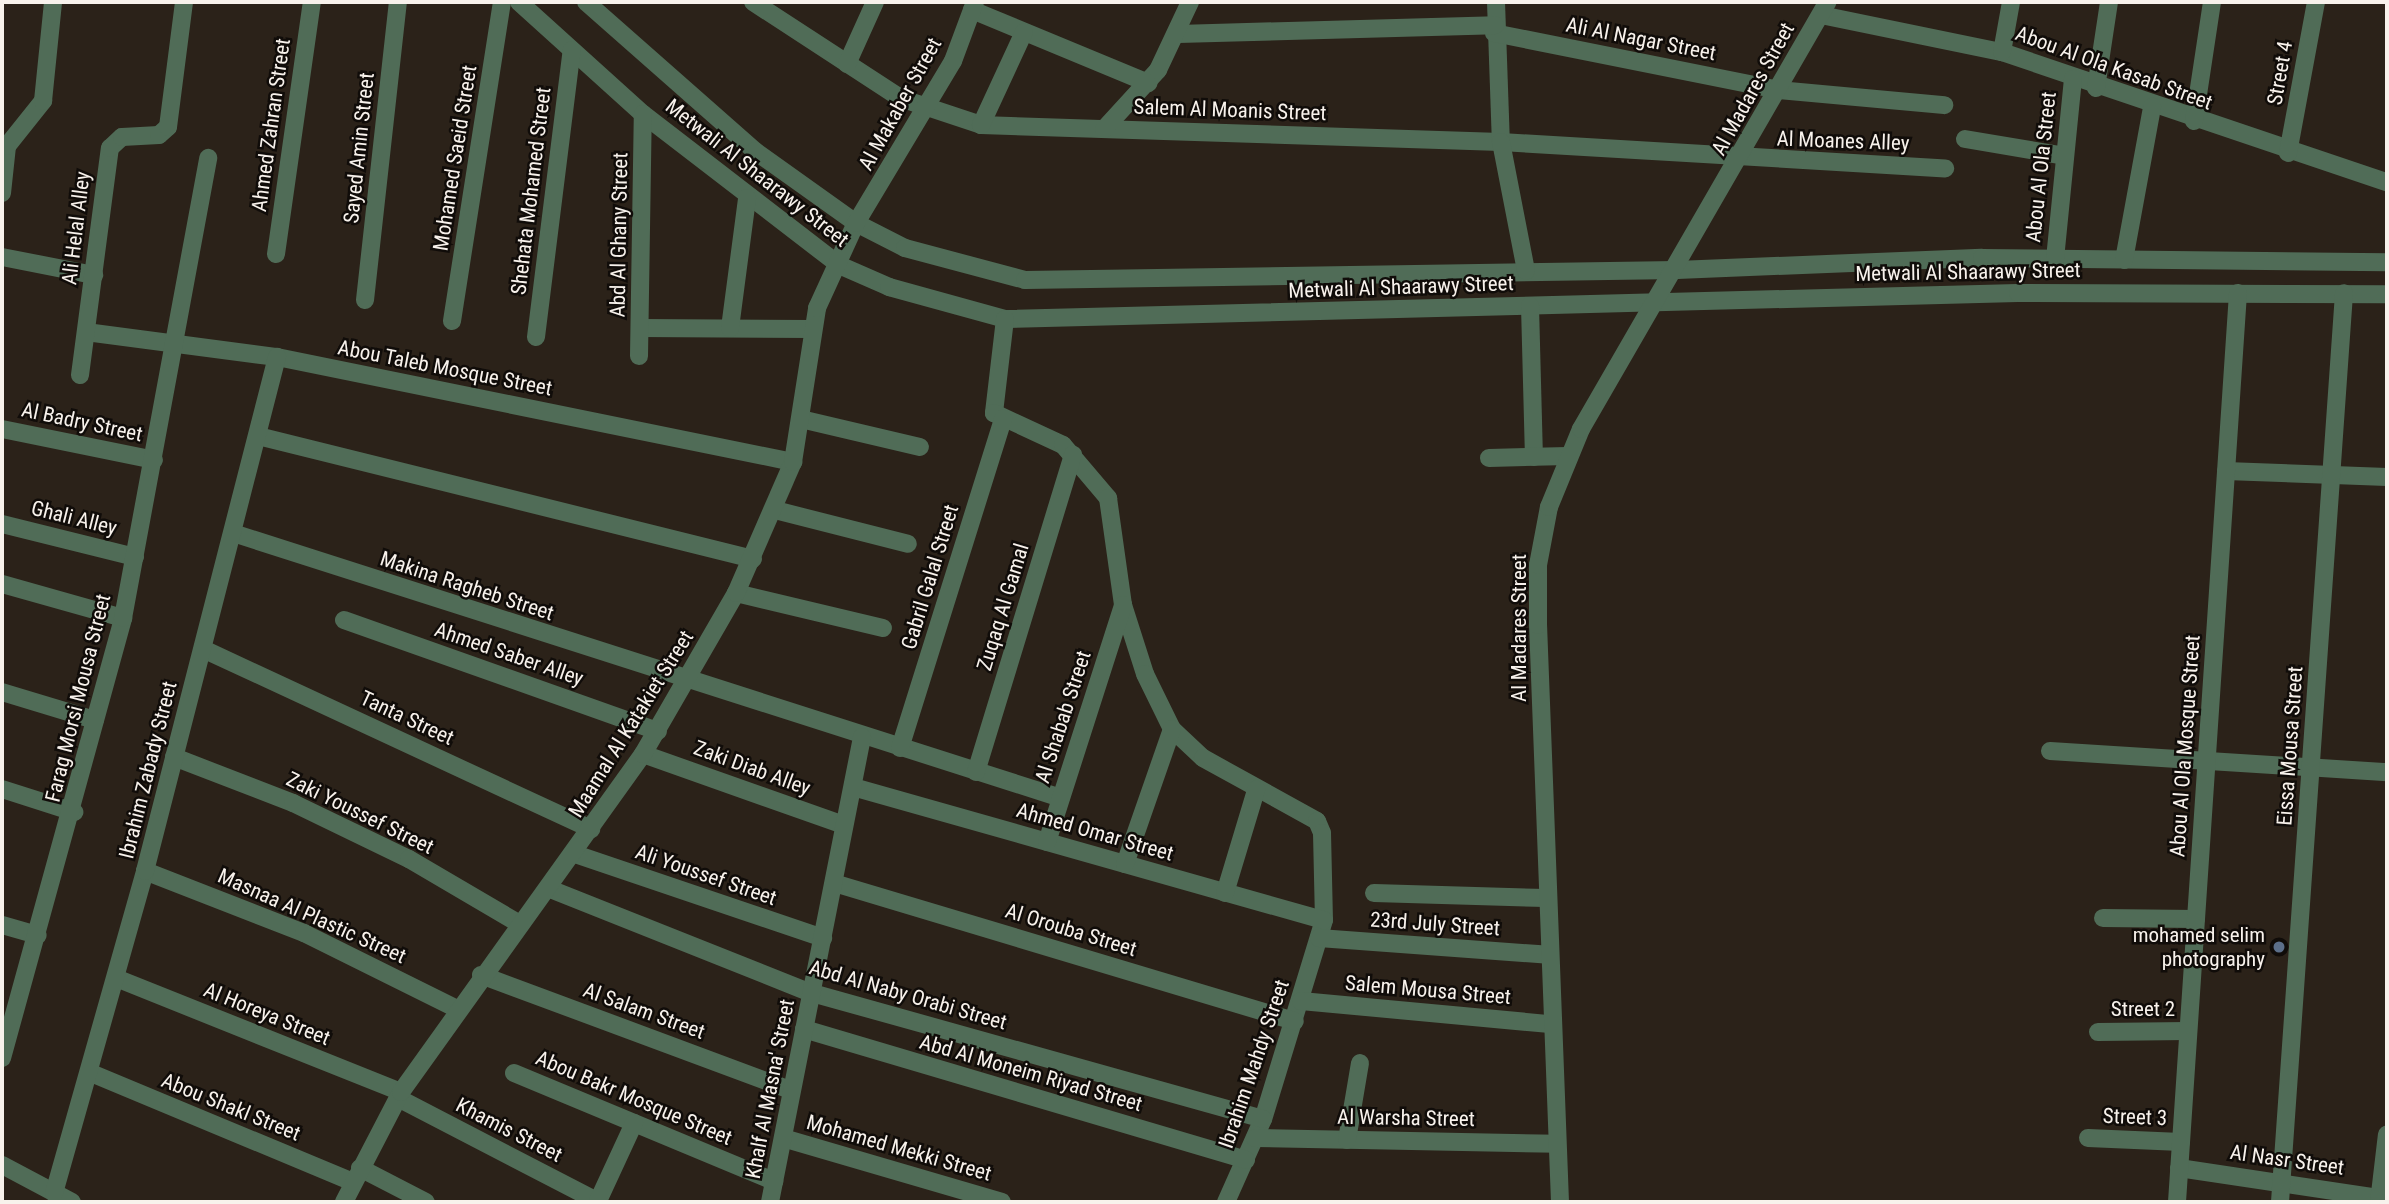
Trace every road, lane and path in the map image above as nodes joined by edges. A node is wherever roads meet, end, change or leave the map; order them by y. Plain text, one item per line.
1 (52, 2) edge
2 (184, 2) edge
3 (312, 2) edge
4 (398, 2) edge
5 (502, 2) edge
6 (519, 2) edge
7 (586, 2) edge
8 (753, 2) edge
9 (875, 2) edge
10 (1190, 2) edge
11 (1496, 2) edge
12 (2011, 2) edge
13 (2109, 2) edge
14 (2213, 2) edge
15 (2316, 2) edge
16 (1825, 5) edge
17 (973, 6) edge
18 (774, 8) edge
19 (1494, 29) junction
20 (1024, 32) junction
21 (1178, 34) junction
22 (572, 50) junction
23 (2002, 52) junction
24 (847, 64) junction
25 (2073, 79) junction
26 (1148, 83) junction
27 (2096, 88) junction
28 (1778, 90) junction
29 (1944, 105) dead end
30 (2152, 107) junction
31 (926, 112) junction
32 (643, 114) junction
33 (2194, 121) junction
34 (981, 125) junction
35 (1104, 129) junction
36 (1965, 139) dead end
37 (1502, 142) junction
38 (2288, 153) junction
39 (2065, 156) junction
40 (208, 158) dead end
41 (1739, 159) junction
42 (1945, 168) dead end
43 (2387, 182) edge
44 (2, 193) edge
45 (747, 198) junction
46 (856, 223) junction
47 (276, 254) dead end
48 (2, 257) edge
49 (2055, 259) junction
50 (2124, 260) junction
51 (2387, 262) edge
52 (839, 265) junction
53 (1677, 270) junction
54 (1526, 271) junction
55 (94, 275) junction
56 (2238, 293) junction
57 (2344, 293) junction
58 (2387, 294) edge
59 (365, 300) dead end
60 (1661, 300) junction
61 (1530, 306) junction
62 (1005, 318) junction
63 (452, 321) dead end
64 (640, 328) junction
65 (730, 328) junction
66 (811, 329) junction
67 (86, 332) junction
68 (536, 337) dead end
69 (177, 343) junction
70 (639, 356) dead end
71 (277, 357) junction
72 (80, 375) dead end
73 (1003, 419) junction
74 (804, 420) junction
75 (2, 429) edge
76 (258, 436) junction
77 (920, 447) dead end
78 (1073, 455) junction
79 (1568, 456) junction
80 (1534, 457) junction
81 (1489, 458) dead end
82 (154, 460) junction
83 (793, 462) junction
84 (2226, 471) junction
85 (2333, 475) junction
86 (2387, 477) edge
87 (775, 510) junction
88 (2, 524) edge
89 (233, 533) junction
90 (908, 544) dead end
91 (135, 557) junction
92 (753, 559) junction
93 (2, 584) edge
94 (736, 593) junction
95 (1122, 605) junction
96 (123, 618) junction
97 (344, 620) dead end
98 (883, 628) dead end
99 (203, 649) junction
100 (688, 683) junction
101 (2, 692) edge
102 (95, 720) junction
103 (1172, 729) junction
104 (659, 731) junction
105 (862, 737) junction
106 (900, 748) junction
107 (2050, 751) dead end
108 (643, 754) junction
109 (174, 757) junction
110 (2206, 762) junction
111 (2312, 768) junction
112 (976, 772) junction
113 (2387, 772) edge
114 (853, 787) junction
115 (2, 789) edge
116 (1256, 790) junction
117 (1061, 798) junction
118 (74, 812) junction
119 (844, 825) junction
120 (591, 830) junction
121 (1047, 842) junction
122 (575, 854) junction
123 (1125, 864) junction
124 (145, 871) junction
125 (834, 883) junction
126 (550, 889) junction
127 (1224, 892) junction
128 (1374, 893) dead end
129 (1546, 898) junction
130 (2102, 918) dead end
131 (2196, 919) junction
132 (1324, 920) junction
133 (520, 924) junction
134 (2, 925) edge
135 (38, 935) junction
136 (823, 938) junction
137 (1319, 938) junction
138 (1548, 955) junction
139 (481, 975) junction
140 (116, 978) junction
141 (812, 993) junction
142 (1301, 1001) junction
143 (457, 1009) junction
144 (7, 1019) edge
145 (1295, 1021) junction
146 (1550, 1024) junction
147 (804, 1029) junction
148 (2188, 1031) junction
149 (2098, 1032) dead end
150 (2, 1058) edge
151 (1360, 1063) dead end
152 (91, 1073) junction
153 (514, 1073) dead end
154 (792, 1090) junction
155 (399, 1095) junction
156 (1263, 1119) junction
157 (634, 1123) junction
158 (2387, 1134) edge
159 (783, 1138) junction
160 (1255, 1138) junction
161 (2088, 1138) dead end
162 (1347, 1140) junction
163 (2181, 1142) junction
164 (1557, 1144) junction
165 (1245, 1160) junction
166 (2, 1165) edge
167 (2179, 1168) junction
168 (357, 1175) junction
169 (2281, 1180) junction
170 (774, 1181) junction
171 (54, 1193) junction
172 (2382, 1199) edge
173 (72, 1202) edge
174 (344, 1202) edge
175 (426, 1202) edge
176 (599, 1202) edge
177 (770, 1202) edge
178 (1002, 1202) edge
179 (1226, 1202) edge
180 (1560, 1202) edge
181 (2177, 1202) edge
182 (2280, 1202) edge

1 - 44 street
2 - 55 street, Ali Helal Alley
3 - 47 street, Ahmed Zahran Street
4 - 59 street, Sayed Amin Street
5 - 63 street, Mohamed Saeid Street
6 - 22 street, Metwali Al Shaarawy Street
7 - 46 street, Metwali Al Shaarawy Street
8 - 18 street, Salem Al Moanis Street
9 - 24 street
10 - 21 street
11 - 19 street
12 - 23 street
13 - 27 street
14 - 33 street
15 - 38 street, Street 4
16 - 23 street, Abou Al Ola Kasab Street
16 - 28 street, Al Madares Street
17 - 20 street
17 - 31 street, Al Makaber Street
18 - 24 street, Salem Al Moanis Street
19 - 21 street, Ali Al Nagar Street
19 - 28 street, Ali Al Nagar Street
19 - 37 street
20 - 26 street
20 - 34 street
21 - 26 street
22 - 32 street, Metwali Al Shaarawy Street
22 - 68 street, Shehata Mohamed Street
23 - 25 street, Abou Al Ola Kasab Street
24 - 31 street, Salem Al Moanis Street
25 - 27 street, Abou Al Ola Kasab Street
25 - 39 street, Abou Al Ola Street
26 - 35 street
27 - 30 street, Abou Al Ola Kasab Street
28 - 29 street, Ali Al Nagar Street
28 - 41 street, Al Madares Street
30 - 33 street, Abou Al Ola Kasab Street
30 - 50 street
31 - 34 street, Salem Al Moanis Street
31 - 46 street, Al Makaber Street
32 - 45 street, Metwali Al Shaarawy Street
32 - 64 street, Abd Al Ghany Street
33 - 38 street, Abou Al Ola Kasab Street
34 - 35 street, Salem Al Moanis Street
35 - 37 street, Salem Al Moanis Street
36 - 39 street
37 - 41 street, Salem Al Moanis Street
37 - 54 street
38 - 43 street, Abou Al Ola Kasab Street
39 - 49 street, Abou Al Ola Street
40 - 69 street, Farag Morsi Mousa Street
41 - 42 street, Al Moanes Alley
41 - 53 street, Al Madares Street
45 - 52 street, Metwali Al Shaarawy Street
45 - 65 street
46 - 52 street, Maamal Al Katakiet Street
46 - 54 street, Metwali Al Shaarawy Street
48 - 55 street
49 - 50 street, Metwali Al Shaarawy Street
49 - 53 street, Metwali Al Shaarawy Street
50 - 51 street, Metwali Al Shaarawy Street
52 - 62 street, Metwali Al Shaarawy Street
52 - 66 street, Maamal Al Katakiet Street
53 - 54 street, Metwali Al Shaarawy Street
53 - 60 street, Al Madares Street
55 - 67 street, Ali Helal Alley
56 - 57 street, Metwali Al Shaarawy Street
56 - 60 street, Metwali Al Shaarawy Street
56 - 84 street, Abou Al Ola Mosque Street
57 - 58 street, Metwali Al Shaarawy Street
57 - 85 street, Eissa Mousa Street
60 - 61 street, Metwali Al Shaarawy Street
60 - 79 street, Al Madares Street
61 - 62 street, Metwali Al Shaarawy Street
61 - 80 street
62 - 73 street
64 - 65 street
64 - 70 street, Abd Al Ghany Street
65 - 66 street
66 - 74 street, Maamal Al Katakiet Street
67 - 69 street, Abou Taleb Mosque Street
67 - 72 street, Ali Helal Alley
69 - 71 street, Abou Taleb Mosque Street
69 - 82 street, Farag Morsi Mousa Street
71 - 76 street, Ibrahim Zabady Street
71 - 83 street, Abou Taleb Mosque Street
73 - 78 street
73 - 106 street, Gabril Galal Street
74 - 77 street
74 - 83 street, Maamal Al Katakiet Street
75 - 82 street, Al Badry Street
76 - 89 street, Ibrahim Zabady Street
76 - 92 street
78 - 95 street
78 - 112 street, Zuqaq Al Gamal
79 - 80 street
79 - 129 street, Al Madares Street
80 - 81 street
82 - 91 street, Farag Morsi Mousa Street
83 - 87 street, Maamal Al Katakiet Street
84 - 85 street
84 - 110 street, Abou Al Ola Mosque Street
85 - 86 street
85 - 111 street, Eissa Mousa Street
87 - 90 street
87 - 92 street, Maamal Al Katakiet Street
88 - 91 street, Ghali Alley
89 - 99 street, Ibrahim Zabady Street
89 - 100 street, Makina Ragheb Street
91 - 96 street, Farag Morsi Mousa Street
92 - 94 street, Maamal Al Katakiet Street
93 - 96 street
94 - 98 street
94 - 100 street, Maamal Al Katakiet Street
95 - 103 street
95 - 117 street, Al Shabab Street
96 - 102 street, Farag Morsi Mousa Street
97 - 104 street, Ahmed Saber Alley
99 - 109 street, Ibrahim Zabady Street
99 - 120 street, Tanta Street
100 - 104 street, Maamal Al Katakiet Street
100 - 105 street
101 - 102 street
102 - 118 street, Farag Morsi Mousa Street
103 - 116 street
103 - 123 street
104 - 108 street, Maamal Al Katakiet Street
105 - 106 street
105 - 114 street, Khalf Al Masna' Street
106 - 112 street
107 - 110 street
108 - 119 street, Zaki Diab Alley
108 - 120 street, Maamal Al Katakiet Street
109 - 124 street, Ibrahim Zabady Street
109 - 133 street, Zaki Youssef Street
110 - 111 street
110 - 131 street, Abou Al Ola Mosque Street
111 - 113 street
111 - 169 street, Eissa Mousa Street
112 - 117 street
114 - 119 street, Khalf Al Masna' Street
114 - 121 street, Ahmed Omar Street
115 - 118 street
116 - 127 street
116 - 132 street, Ibrahim Mahdy Street
117 - 121 street, Al Shabab Street
118 - 135 street, Farag Morsi Mousa Street
119 - 125 street, Khalf Al Masna' Street
120 - 122 street, Maamal Al Katakiet Street
121 - 123 street, Ahmed Omar Street
122 - 126 street, Maamal Al Katakiet Street
122 - 136 street, Ali Youssef Street
123 - 127 street, Ahmed Omar Street
124 - 140 street, Ibrahim Zabady Street
124 - 143 street, Masnaa Al Plastic Street
125 - 136 street, Khalf Al Masna' Street
125 - 145 street, Al Orouba Street
126 - 133 street, Maamal Al Katakiet Street
126 - 141 street, Abd Al Naby Orabi Street
127 - 132 street, Ahmed Omar Street
128 - 129 street
129 - 138 street, Al Madares Street
130 - 131 street
131 - 148 street, Abou Al Ola Mosque Street
132 - 137 street, Ibrahim Mahdy Street
133 - 139 street, Maamal Al Katakiet Street
134 - 135 street
135 - 144 street, Farag Morsi Mousa Street
136 - 141 street, Khalf Al Masna' Street
137 - 138 street, 23rd July Street
137 - 142 street, Ibrahim Mahdy Street
138 - 146 street, Al Madares Street
139 - 143 street, Maamal Al Katakiet Street
139 - 154 street, Al Salam Street
140 - 152 street, Ibrahim Zabady Street
140 - 155 street, Al Horeya Street
141 - 147 street, Khalf Al Masna' Street
141 - 156 street, Abd Al Naby Orabi Street
142 - 145 street, Ibrahim Mahdy Street
142 - 146 street, Salem Mousa Street
143 - 155 street, Maamal Al Katakiet Street
144 - 150 street, Farag Morsi Mousa Street
145 - 156 street, Ibrahim Mahdy Street
146 - 164 street, Al Madares Street
147 - 154 street, Khalf Al Masna' Street
147 - 165 street, Abd Al Moneim Riyad Street
148 - 149 street, Street 2
148 - 163 street, Abou Al Ola Mosque Street
151 - 162 street
152 - 168 street, Abou Shakl Street
152 - 171 street, Ibrahim Zabady Street
153 - 157 street, Abou Bakr Mosque Street
154 - 159 street, Khalf Al Masna' Street
155 - 168 street, Maamal Al Katakiet Street
155 - 176 street, Khamis Street
156 - 160 street, Ibrahim Mahdy Street
157 - 170 street, Abou Bakr Mosque Street
157 - 176 street
158 - 172 street
159 - 170 street, Khalf Al Masna' Street
159 - 178 street, Mohamed Mekki Street
160 - 162 street, Al Warsha Street
160 - 165 street, Ibrahim Mahdy Street
161 - 163 street, Street 3
162 - 164 street, Al Warsha Street
163 - 167 street, Abou Al Ola Mosque Street
164 - 180 street, Al Madares Street
165 - 179 street, Ibrahim Mahdy Street
166 - 171 street
167 - 169 street, Al Nasr Street
167 - 181 street, Abou Al Ola Mosque Street
168 - 174 street, Maamal Al Katakiet Street
168 - 175 street, Abou Shakl Street
169 - 172 street, Al Nasr Street
169 - 182 street, Eissa Mousa Street
170 - 177 street, Khalf Al Masna' Street
171 - 173 street

